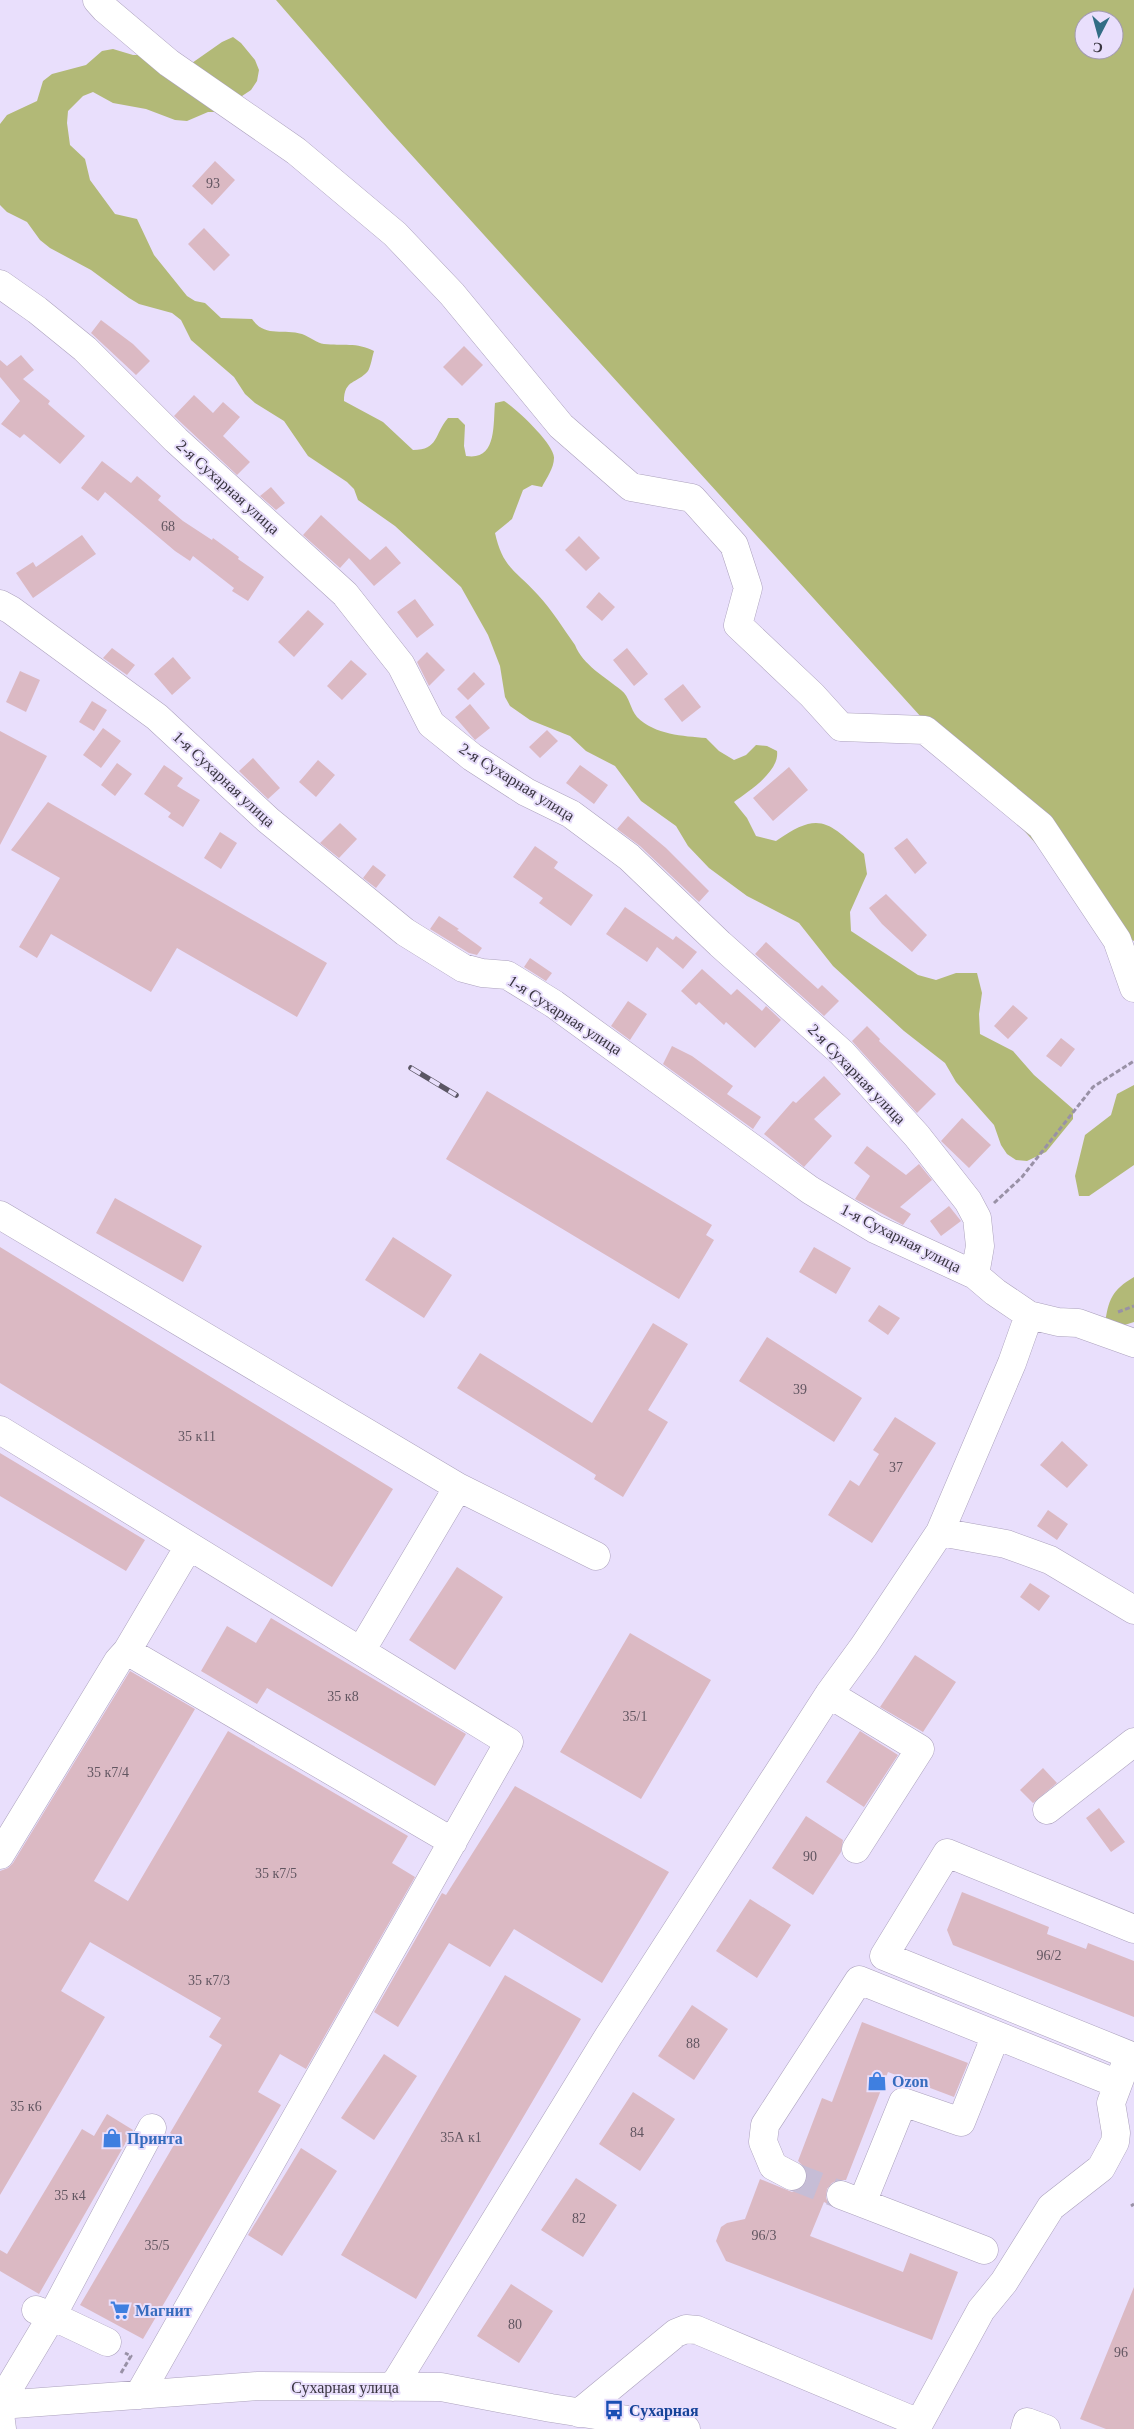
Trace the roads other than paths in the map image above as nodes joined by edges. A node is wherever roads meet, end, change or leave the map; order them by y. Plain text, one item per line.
1 (97, 0) edge
2 (0, 284) edge
3 (0, 604) edge
4 (1134, 988) edge
5 (0, 1215) edge
6 (975, 1275) junction
7 (1029, 1315) junction
8 (1134, 1343) edge
9 (0, 1430) edge
10 (458, 1487) junction
11 (940, 1532) junction
12 (190, 1546) junction
13 (596, 1556) dead end
14 (1134, 1610) edge
15 (127, 1650) junction
16 (360, 1651) junction
17 (829, 1694) junction
18 (1134, 1742) edge
19 (1047, 1810) dead end
20 (452, 1842) junction
21 (856, 1849) dead end
22 (0, 1854) edge
23 (1134, 1929) edge
24 (884, 1956) junction
25 (868, 1983) junction
26 (996, 2035) junction
27 (1132, 2056) edge
28 (1118, 2084) junction
29 (152, 2128) dead end
30 (792, 2176) tunnel mouth
31 (984, 2250) dead end
32 (44, 2313) junction
33 (107, 2342) dead end
34 (128, 2386) junction
35 (393, 2387) junction
36 (0, 2404) edge
37 (579, 2412) junction
38 (0, 2414) edge
39 (545, 2418) edge
40 (629, 2425) edge
41 (917, 2426) edge
42 (2, 2429) edge
43 (686, 2429) edge
44 (1025, 2429) edge
45 (1046, 2429) edge

1 - 4 street
2 - 6 street, 2-я Сухарная улица
3 - 6 street, 1-я Сухарная улица
5 - 10 street
6 - 7 street, 1-я Сухарная улица
7 - 8 street
7 - 11 street
9 - 12 street
10 - 13 street
10 - 16 street
11 - 14 street
11 - 17 street
12 - 15 street
12 - 16 street
15 - 20 street
15 - 22 street
16 - 20 street
17 - 21 street
17 - 35 street
18 - 19 street
20 - 34 street
23 - 24 street
24 - 25 street
24 - 27 street
25 - 26 street
25 - 30 street
26 - 28 street
26 - 31 street
27 - 28 street
28 - 41 street
29 - 32 street
32 - 33 street
32 - 36 street
34 - 35 street, Сухарная улица
34 - 36 street, Сухарная улица
35 - 39 street, Сухарная улица
37 - 39 street, Сухарная улица
37 - 40 street, Сухарная улица
37 - 41 street
38 - 42 street
40 - 43 street, Сухарная улица
44 - 45 street

